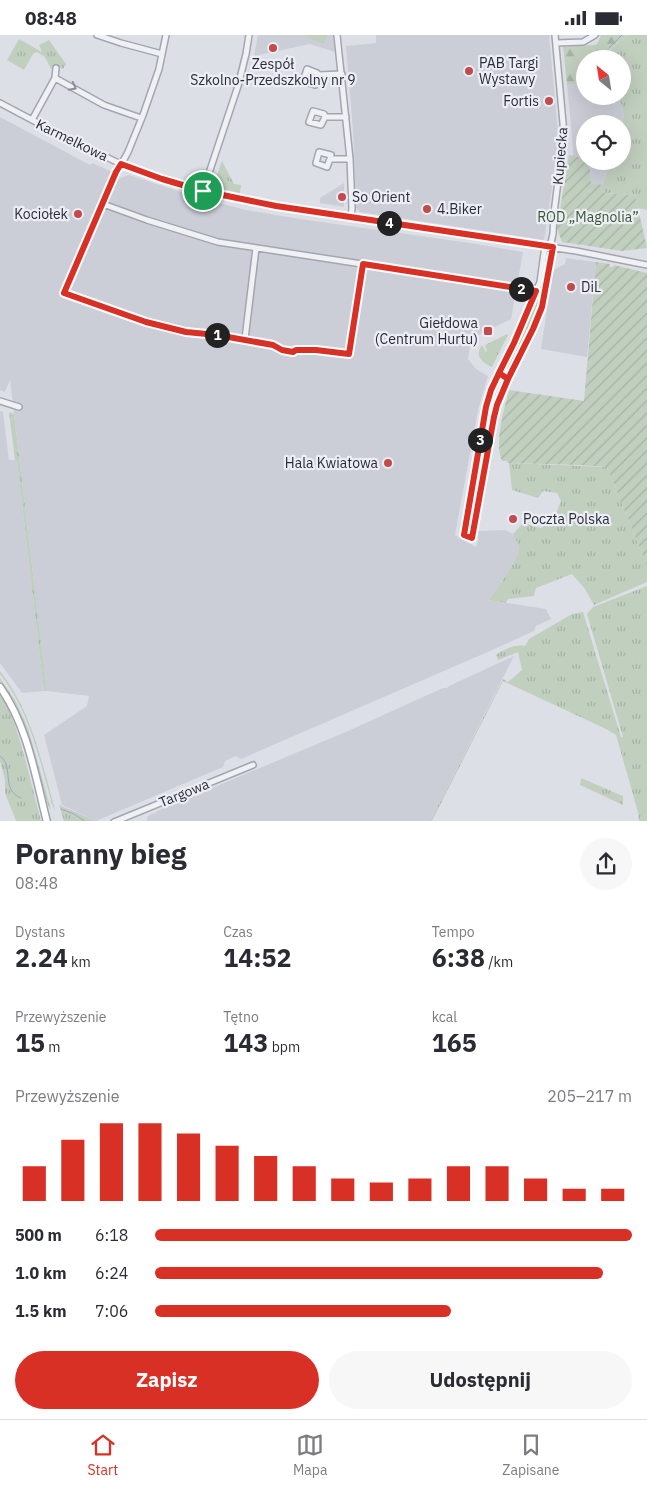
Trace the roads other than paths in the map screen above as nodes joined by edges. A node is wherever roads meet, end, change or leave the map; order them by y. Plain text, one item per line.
1 (96, 35) edge
2 (166, 35) edge
3 (248, 35) edge
4 (337, 35) edge
5 (555, 35) edge
6 (594, 35) edge
7 (556, 43) junction
8 (162, 54) junction
9 (56, 68) dead end
10 (342, 74) junction
11 (319, 75) dead end
12 (55, 78) junction
13 (0, 103) edge
14 (325, 117) dead end
15 (346, 117) junction
16 (141, 118) junction
17 (32, 120) junction
18 (330, 159) dead end
19 (350, 159) junction
20 (121, 164) junction
21 (203, 191) junction
22 (103, 204) junction
23 (351, 217) junction
24 (549, 247) junction
25 (256, 248) junction
26 (363, 264) junction
27 (647, 265) edge
28 (536, 291) junction
29 (545, 292) junction
30 (245, 339) junction
31 (499, 373) junction
32 (508, 379) junction
33 (0, 401) edge
34 (19, 407) dead end
35 (478, 456) junction
36 (487, 458) junction
37 (474, 477) junction
38 (484, 479) junction
39 (0, 687) edge
40 (253, 765) dead end
41 (47, 821) edge
42 (114, 821) edge

1 - 8 street
2 - 8 street
3 - 21 street
4 - 10 street
5 - 7 street, Kupiecka
6 - 7 street
7 - 24 street, Kupiecka
8 - 16 street
9 - 12 street
10 - 11 street
10 - 15 street
12 -> 16 street
12 - 17 street
13 - 17 street, Karmelkowa
14 - 15 street
15 - 19 street
16 - 20 street
17 - 20 street, Karmelkowa
18 - 19 street
19 - 23 street
20 - 21 street, Karmelkowa
20 - 22 street
21 - 23 street, Karmelkowa
22 - 25 street
22 - 30 street
23 - 24 street, Karmelkowa
24 - 27 street, Karmelkowa
24 - 28 street
24 - 29 street
25 - 26 street
25 - 30 street
26 - 28 street
26 - 30 street
28 - 29 street
28 - 31 street
29 - 32 street
31 - 32 street
31 - 35 street
32 - 36 street
33 - 34 street
35 - 36 street
35 - 37 street
36 - 38 street
37 - 38 street
37 - 38 street
39 - 41 main road
40 - 42 street, Targowa

